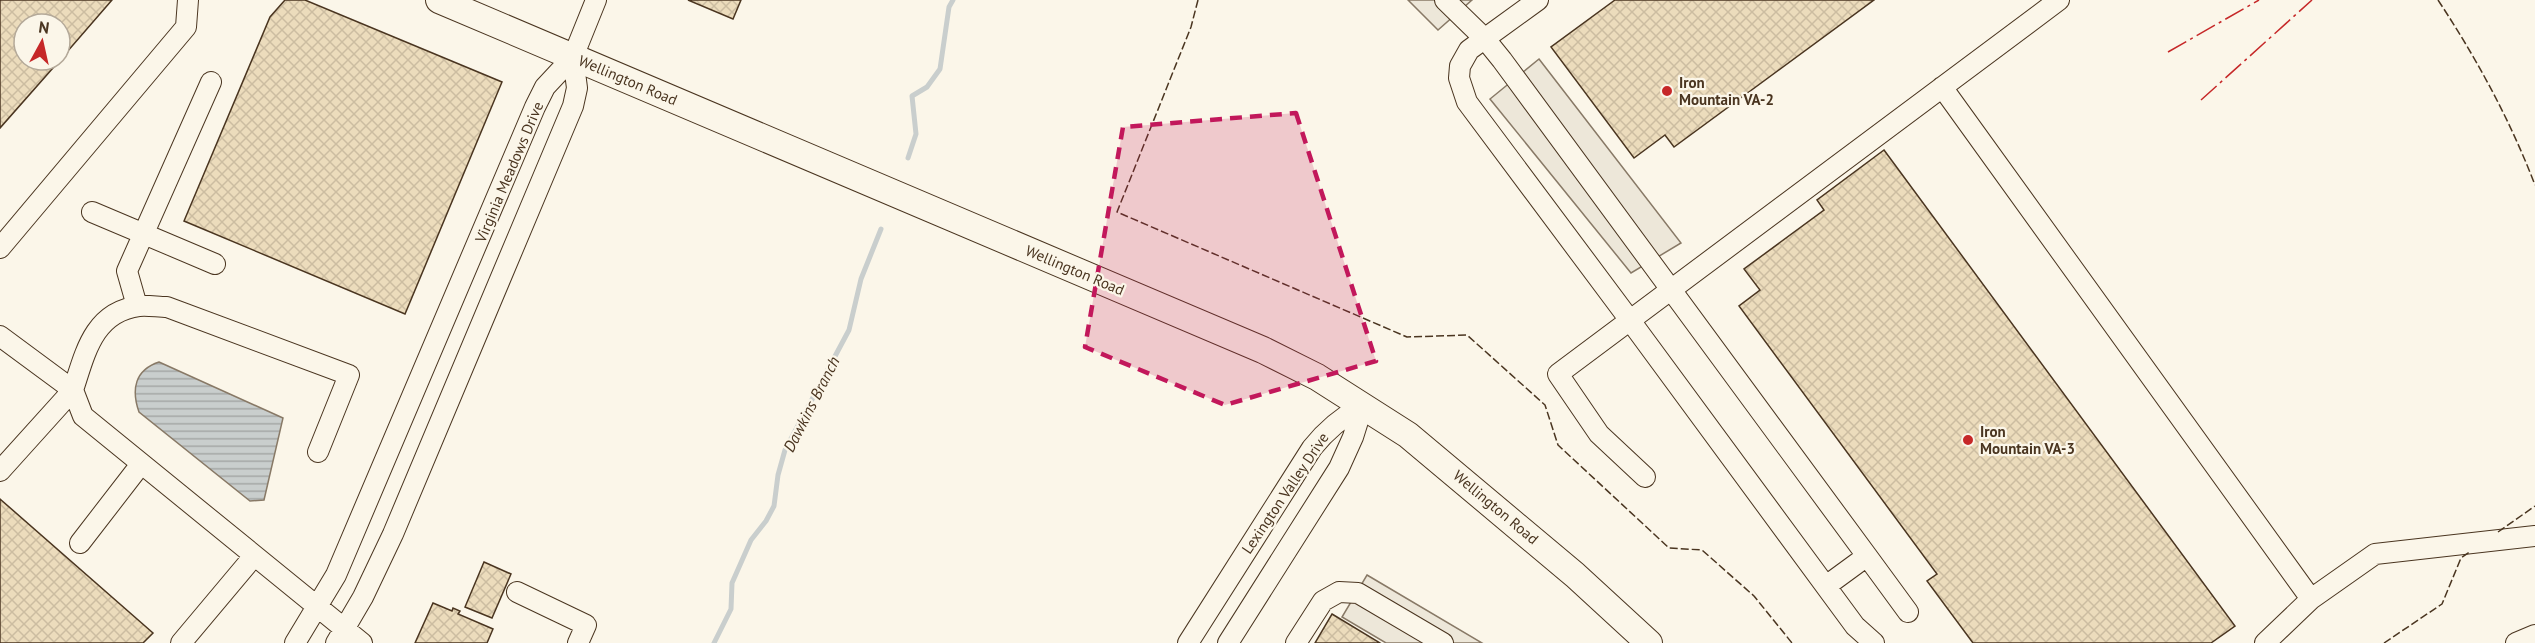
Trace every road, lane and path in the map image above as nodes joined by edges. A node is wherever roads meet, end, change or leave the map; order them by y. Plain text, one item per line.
1 (188, 0) edge
2 (439, 0) edge
3 (596, 0) edge
4 (1445, 0) edge
5 (1538, 0) edge
6 (2059, 0) edge
7 (1485, 39) junction
8 (573, 57) junction
9 (212, 81) dead end
10 (1942, 87) junction
11 (92, 212) dead end
12 (143, 235) junction
13 (0, 248) edge
14 (215, 264) dead end
15 (1671, 288) junction
16 (137, 306) junction
17 (1629, 319) junction
18 (0, 336) edge
19 (73, 390) junction
20 (1363, 405) junction
21 (318, 452) dead end
22 (141, 464) junction
23 (0, 471) edge
24 (1645, 477) dead end
25 (2535, 536) edge
26 (80, 543) dead end
27 (254, 556) junction
28 (1867, 556) junction
29 (1826, 586) junction
30 (517, 592) dead end
31 (2311, 599) junction
32 (318, 608) junction
33 (1908, 612) dead end
34 (2535, 635) edge
35 (341, 636) edge
36 (182, 643) edge
37 (295, 643) edge
38 (362, 643) edge
39 (578, 643) edge
40 (1188, 643) edge
41 (1228, 643) edge
42 (1296, 643) edge
43 (1443, 643) edge
44 (1649, 643) edge
45 (1874, 643) edge
46 (2265, 643) edge
47 (2516, 643) edge

1 - 13 street
2 - 8 main road, Wellington Road
3 - 8 street
4 - 7 street
5 - 7 street
6 - 10 street
7 - 15 street
7 - 17 street
8 - 20 main road, Wellington Road
8 - 32 street, Virginia Meadows Drive
8 - 35 street
9 - 12 street
10 - 15 street
10 - 31 street
11 - 12 street
12 - 14 street
12 - 16 street
15 - 17 street
15 - 28 street
16 - 19 street
16 - 21 street
17 - 24 street
17 - 29 street
18 - 19 street
19 - 22 street
19 - 23 street
20 - 40 street, Lexington Valley Drive
20 - 41 street, Lexington Valley Drive
20 - 44 main road, Wellington Road
22 - 26 street
22 - 27 street
25 - 31 street
27 - 32 street
27 - 36 street
28 - 29 street
28 - 33 street
29 - 45 street
30 - 39 street
31 - 46 street
32 - 35 street
32 - 37 street, Virginia Meadows Drive
34 - 47 street
35 - 38 street
42 - 43 street

